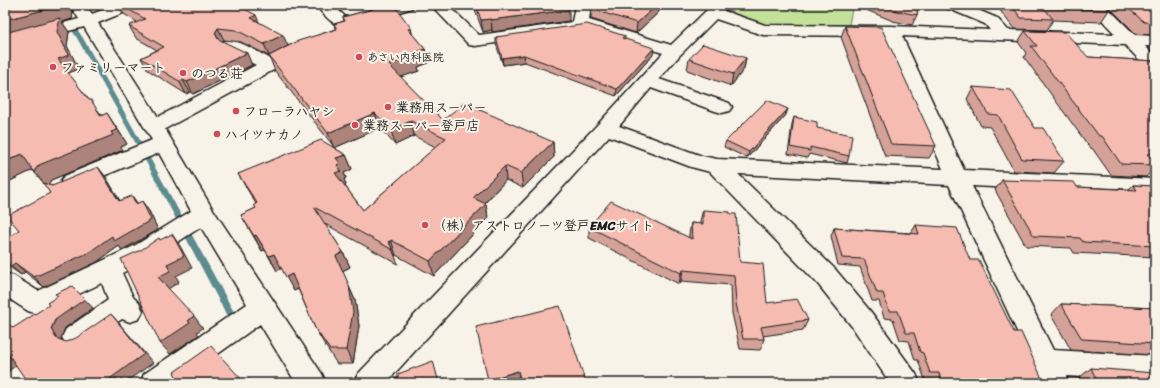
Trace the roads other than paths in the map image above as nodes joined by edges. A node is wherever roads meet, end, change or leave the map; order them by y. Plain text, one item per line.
1 (129, 5) edge
2 (324, 5) edge
3 (406, 5) edge
4 (439, 5) edge
5 (583, 5) edge
6 (953, 5) edge
7 (1096, 5) edge
8 (717, 9) edge
9 (83, 13) edge
10 (580, 25) junction
11 (891, 32) junction
12 (1003, 35) junction
13 (1130, 40) junction
14 (1155, 41) edge
15 (310, 42) edge
16 (5, 43) edge
17 (230, 44) edge
18 (674, 51) junction
19 (269, 65) junction
20 (1155, 66) edge
21 (648, 81) junction
22 (722, 107) dead end
23 (606, 128) junction
24 (159, 135) junction
25 (717, 166) junction
26 (957, 178) junction
27 (60, 186) edge
28 (1155, 187) edge
29 (204, 214) junction
30 (108, 270) junction
31 (5, 283) edge
32 (263, 307) junction
33 (75, 336) dead end
34 (1155, 369) edge
35 (1050, 372) edge
36 (154, 383) edge
37 (312, 383) edge
38 (368, 383) edge
39 (906, 383) edge

1 - 9 street
2 - 3 street
4 - 10 street
5 - 10 street
6 - 12 street
7 - 13 street
8 - 11 street
8 - 18 street
9 - 16 street
9 - 24 street
10 - 18 street
11 - 12 street
11 - 26 street
12 - 13 street
13 - 14 street
13 - 20 street
15 - 19 street
17 - 19 street
18 - 21 street
19 - 24 street
21 - 22 street
21 - 23 street
23 - 25 street
23 - 38 street
24 - 27 street
24 - 29 street
25 - 26 street
25 - 39 street
26 - 28 street
26 - 35 street
29 - 30 street
29 - 32 street
30 - 31 street
30 - 33 street
32 - 36 street
32 - 37 street
34 - 35 street

